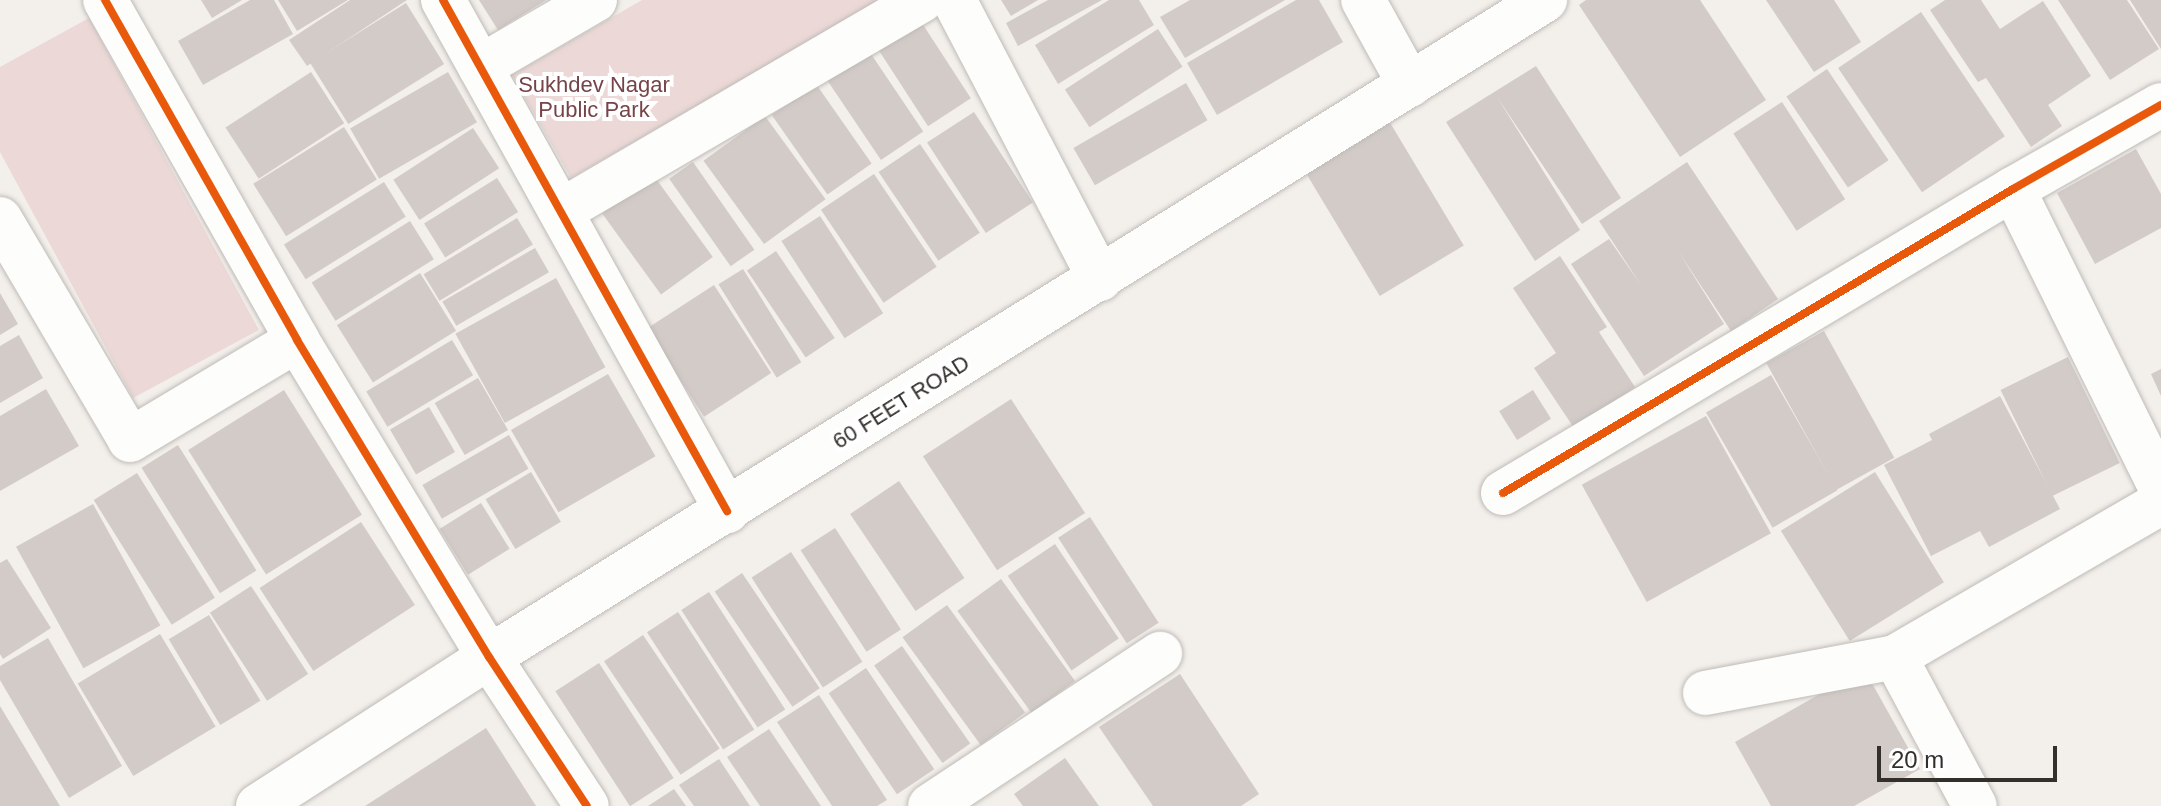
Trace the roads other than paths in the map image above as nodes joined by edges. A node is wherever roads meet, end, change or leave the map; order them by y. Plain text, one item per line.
1 (105, 0) edge
2 (443, 0) edge
3 (595, 0) edge
4 (922, 0) edge
5 (954, 0) edge
6 (1363, 0) edge
7 (1545, 0) edge
8 (480, 67) junction
9 (1410, 85) junction
10 (2161, 105) edge
11 (2013, 189) junction
12 (561, 211) junction
13 (0, 219) edge
14 (1100, 279) junction
15 (297, 340) junction
16 (2161, 489) edge
17 (1503, 493) dead end
18 (2161, 503) edge
19 (727, 511) junction
20 (1160, 654) dead end
21 (489, 657) junction
22 (1895, 657) junction
23 (1705, 693) dead end
24 (955, 799) edge
25 (258, 806) edge
26 (587, 806) edge
27 (1975, 806) edge

1 - 15 street
2 - 8 street
3 - 8 street
4 - 12 street
5 - 14 street
6 - 9 street
7 - 9 street, 60 FEET ROAD
8 - 12 street
9 - 14 street, 60 FEET ROAD
10 - 11 street
11 - 16 street
11 - 17 street
12 - 19 street
13 - 15 street
14 - 19 street, 60 FEET ROAD
15 - 21 street
18 - 22 street
19 - 21 street, 60 FEET ROAD
20 - 24 street
21 - 25 street, 60 FEET ROAD
21 - 26 street
22 - 23 street
22 - 27 street

